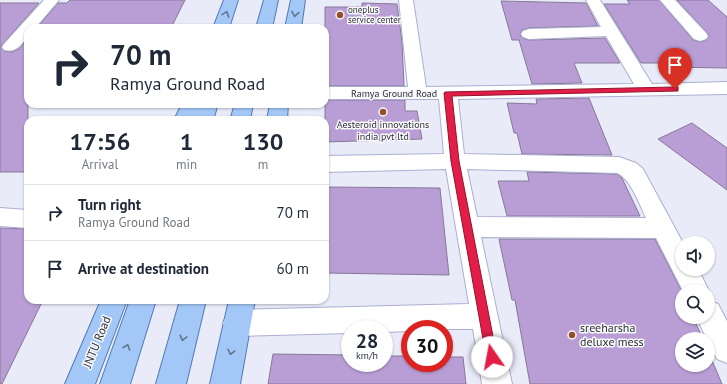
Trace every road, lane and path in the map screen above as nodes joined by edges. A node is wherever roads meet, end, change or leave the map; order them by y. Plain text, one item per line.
1 (52, 0) edge
2 (231, 0) edge
3 (244, 0) edge
4 (272, 0) edge
5 (298, 0) edge
6 (406, 0) edge
7 (593, 0) edge
8 (667, 0) edge
9 (28, 24) edge
10 (222, 24) edge
11 (235, 24) edge
12 (265, 24) edge
13 (294, 24) edge
14 (24, 28) edge
15 (611, 31) junction
16 (529, 34) dead end
17 (700, 36) dead end
18 (5, 47) edge
19 (24, 47) edge
20 (727, 88) edge
21 (646, 89) junction
22 (418, 92) junction
23 (329, 93) edge
24 (448, 93) junction
25 (455, 161) junction
26 (329, 164) edge
27 (0, 217) edge
28 (24, 219) edge
29 (468, 227) junction
30 (663, 228) junction
31 (675, 251) edge
32 (112, 304) edge
33 (142, 304) edge
34 (192, 304) edge
35 (240, 311) edge
36 (483, 316) junction
37 (714, 324) edge
38 (727, 349) edge
39 (80, 384) edge
40 (115, 384) edge
41 (171, 384) edge
42 (225, 384) edge
43 (497, 384) edge

1 - 9 street
10 -> 2 main road
3 - 11 main road
4 - 12 main road
5 -> 13 main road
6 - 22 street
7 - 15 street
8 - 17 street
14 - 18 street
15 - 16 street
15 - 21 street
18 - 19 street
20 - 21 street, Ramya Ground Road
21 - 24 street, Ramya Ground Road
22 - 23 street, Ramya Ground Road
22 - 24 street, Ramya Ground Road
24 - 25 street
25 - 26 street
25 - 29 street
25 - 30 street
27 - 28 street
29 - 30 street
29 - 36 street
30 - 31 street
32 - 39 main road, JNTU Road
40 -> 33 main road
34 -> 41 main road
35 - 36 street
35 -> 42 main road
36 - 43 street
37 - 38 street

